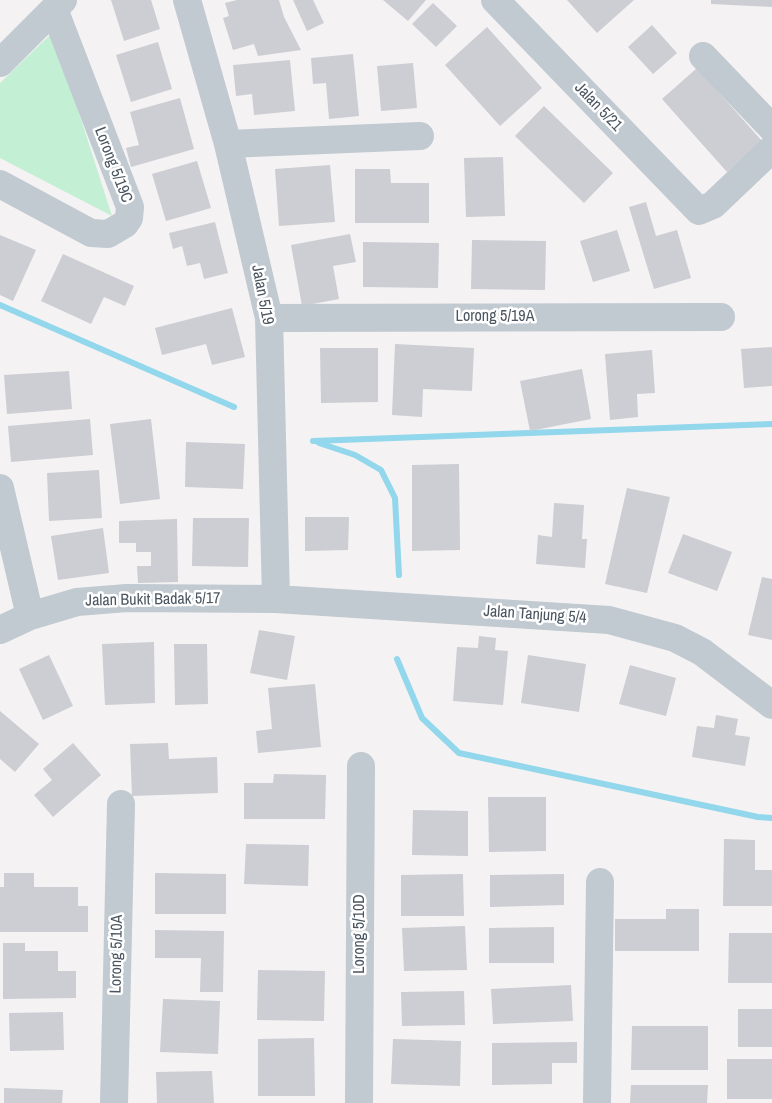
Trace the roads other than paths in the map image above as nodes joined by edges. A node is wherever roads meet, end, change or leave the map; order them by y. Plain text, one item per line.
1 (187, 0) edge
2 (499, 1) edge
3 (58, 5) edge
4 (703, 56) dead end
5 (0, 63) edge
6 (772, 128) edge
7 (420, 136) dead end
8 (228, 144) junction
9 (772, 149) edge
10 (0, 184) edge
11 (721, 317) dead end
12 (269, 318) junction
13 (0, 489) edge
14 (276, 599) junction
15 (30, 616) junction
16 (0, 630) edge
17 (772, 705) edge
18 (361, 766) dead end
19 (121, 804) dead end
20 (600, 882) dead end
21 (114, 1103) edge
22 (359, 1103) edge
23 (597, 1103) edge

1 - 8 street, Jalan 5/19
2 - 9 street, Jalan 5/21
3 - 5 street, Lorong 5/19C
3 - 10 street, Lorong 5/19C
4 - 6 street
7 - 8 street
8 - 12 street, Jalan 5/19
11 - 12 street, Lorong 5/19A
12 - 14 street, Jalan 5/19
13 - 15 street
14 - 15 street, Jalan Bukit Badak 5/17
14 - 17 street, Jalan Tanjung 5/4
15 - 16 street, Jalan Bukit Badak 5/17
18 - 22 street, Lorong 5/10D
19 - 21 street, Lorong 5/10A
20 - 23 street

